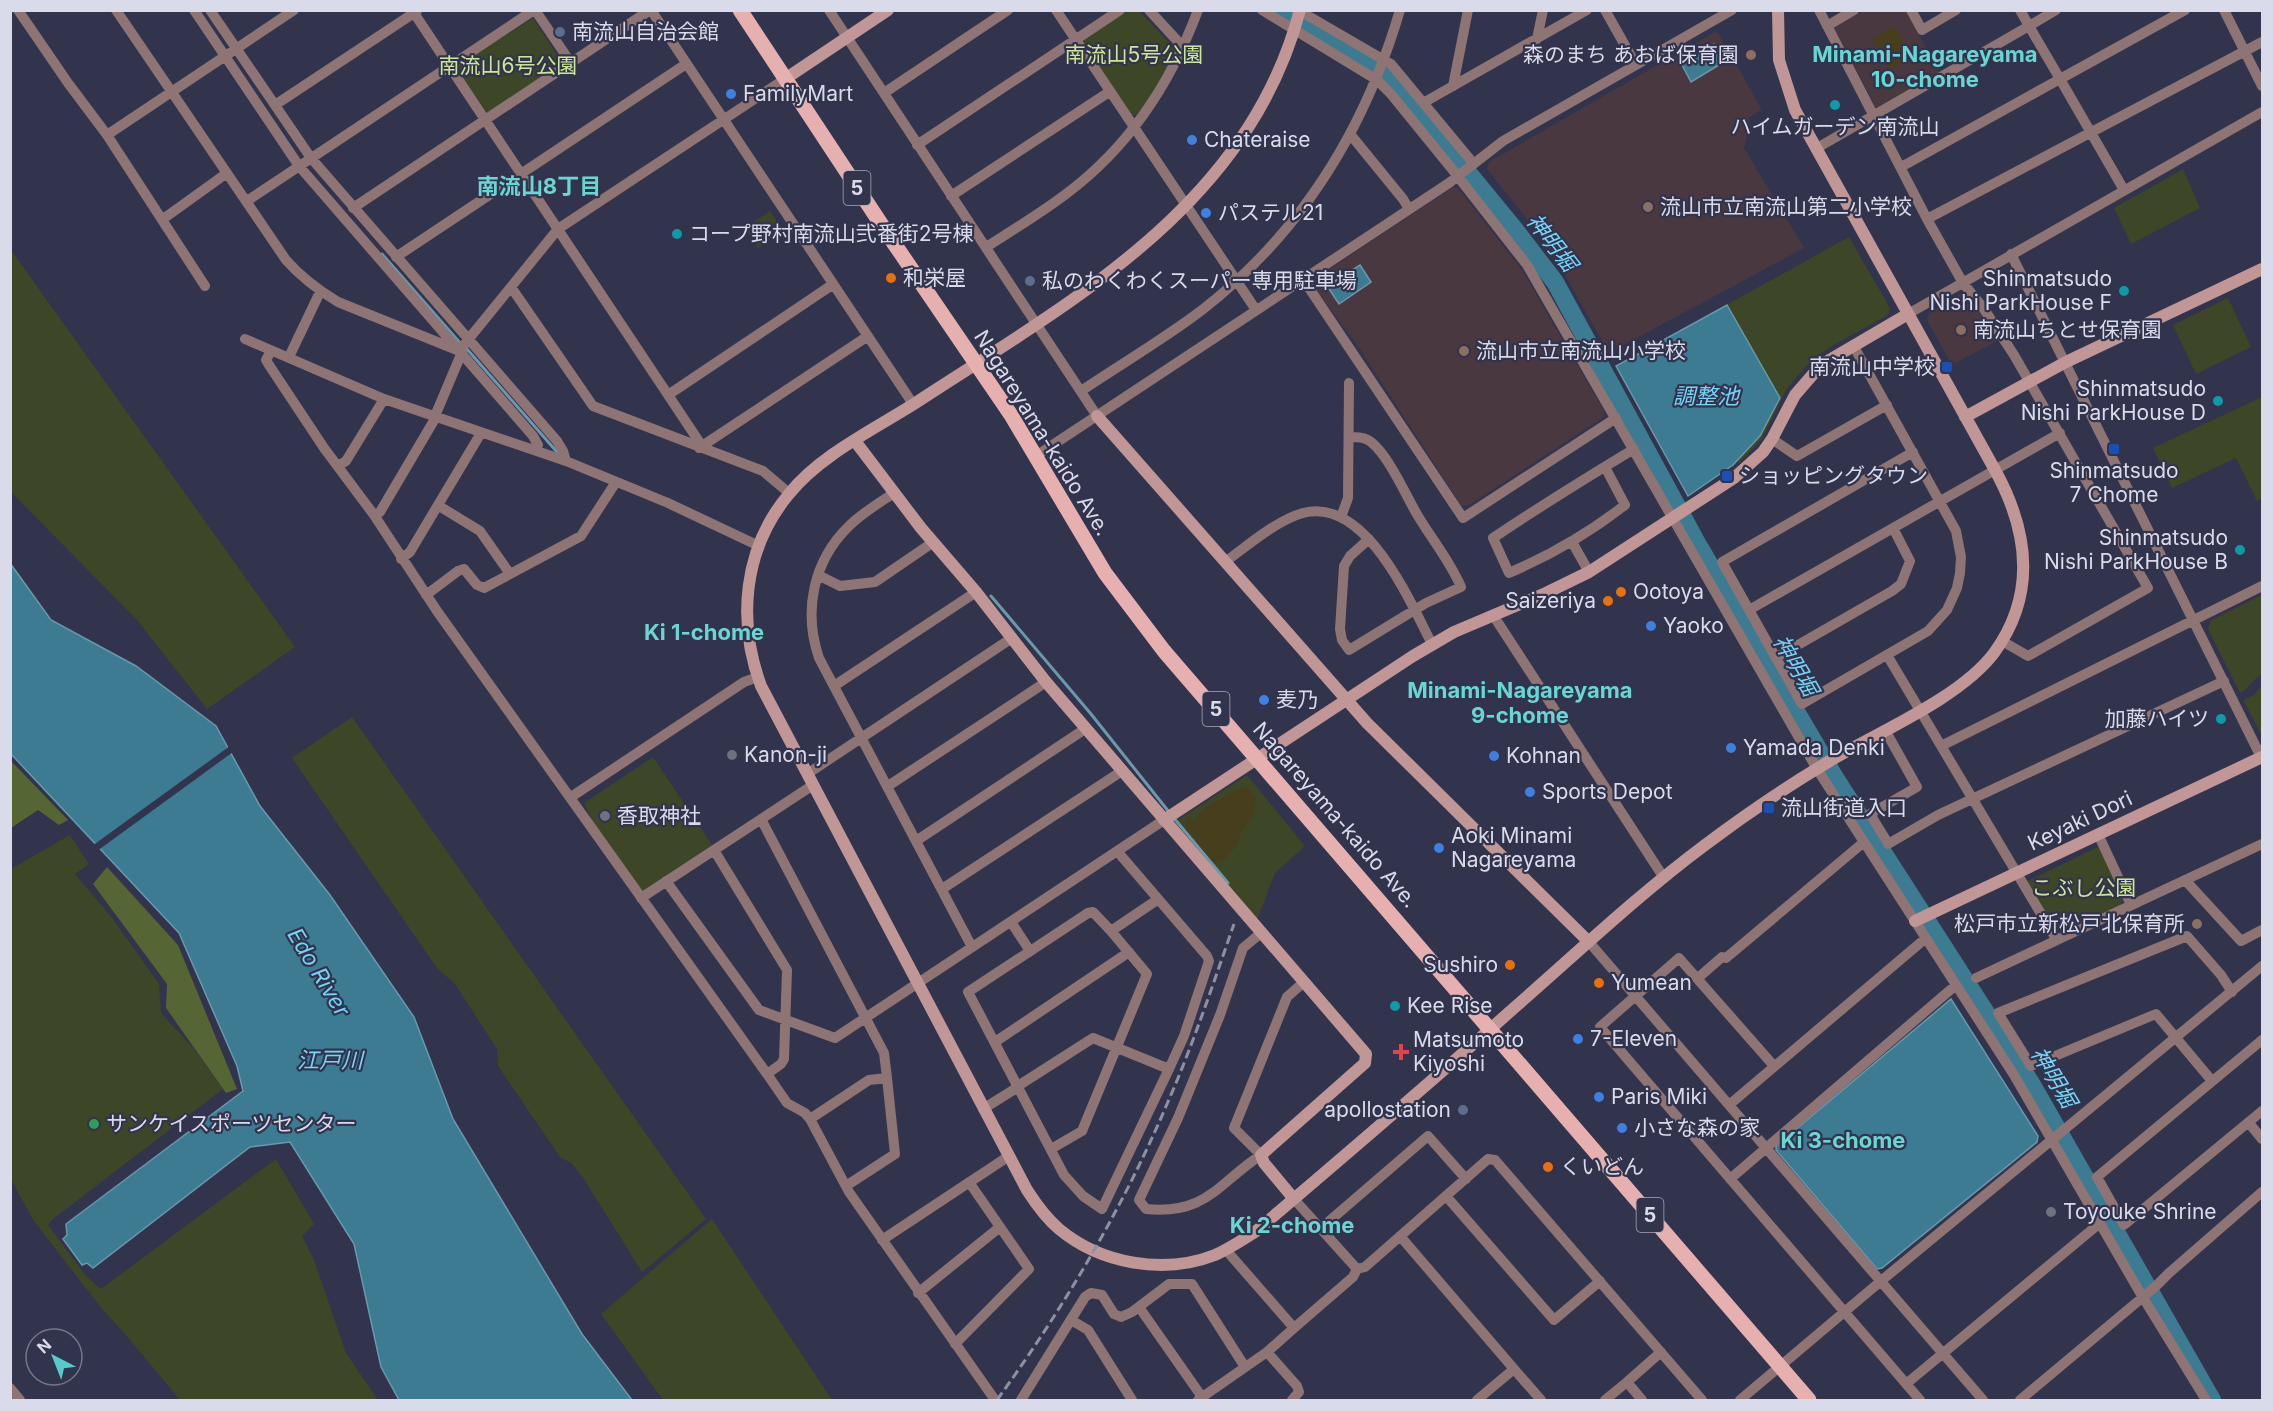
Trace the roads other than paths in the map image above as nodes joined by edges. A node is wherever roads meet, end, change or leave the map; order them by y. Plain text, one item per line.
1 (18, 10) edge
2 (116, 10) edge
3 (194, 10) edge
4 (210, 10) edge
5 (294, 10) edge
6 (534, 10) edge
7 (651, 10) edge
8 (740, 10) edge
9 (829, 10) edge
10 (888, 10) edge
11 (1008, 10) edge
12 (1056, 10) edge
13 (1120, 10) edge
14 (1149, 10) edge
15 (1198, 10) edge
16 (1262, 10) edge
17 (1400, 10) edge
18 (1467, 10) edge
19 (1543, 10) edge
20 (1587, 10) edge
21 (1605, 10) edge
22 (1732, 10) edge
23 (1778, 10) edge
24 (1819, 10) edge
25 (1854, 10) edge
26 (1911, 10) edge
27 (1956, 10) edge
28 (2020, 10) edge
29 (2056, 10) edge
30 (2185, 10) edge
31 (2224, 10) edge
32 (414, 11) edge
33 (1298, 17) edge
34 (1827, 26) junction
35 (2029, 26) junction
36 (847, 38) junction
37 (1537, 39) junction
38 (1075, 40) junction
39 (2262, 42) edge
40 (1183, 47) junction
41 (237, 49) junction
42 (2245, 52) junction
43 (225, 57) junction
44 (1384, 60) junction
45 (571, 63) junction
46 (687, 64) junction
47 (1636, 65) junction
48 (449, 67) junction
49 (785, 79) junction
50 (2060, 79) junction
51 (1377, 80) junction
52 (1453, 86) junction
53 (2262, 86) edge
54 (171, 92) junction
55 (1109, 92) junction
56 (884, 93) junction
57 (1424, 103) junction
58 (275, 105) junction
59 (2262, 112) edge
60 (1874, 116) junction
61 (724, 119) junction
62 (485, 120) junction
63 (1134, 128) junction
64 (2091, 132) junction
65 (1350, 134) junction
66 (107, 135) junction
67 (917, 145) junction
68 (1817, 148) junction
69 (311, 158) junction
70 (299, 166) junction
71 (1901, 167) junction
72 (1465, 169) junction
73 (227, 173) junction
74 (520, 175) junction
75 (2124, 190) junction
76 (951, 196) junction
77 (247, 201) junction
78 (1186, 207) junction
79 (353, 208) junction
80 (1409, 209) junction
81 (163, 219) junction
82 (1927, 219) junction
83 (558, 230) junction
84 (986, 247) junction
85 (2012, 254) junction
86 (396, 257) junction
87 (2262, 269) edge
88 (1303, 279) junction
89 (1235, 281) junction
90 (1963, 283) junction
91 (832, 285) junction
92 (205, 286) dead end
93 (511, 287) junction
94 (320, 292) junction
95 (1256, 310) junction
96 (1908, 314) junction
97 (1036, 324) junction
98 (868, 336) junction
99 (245, 339) dead end
100 (468, 341) junction
101 (1853, 345) junction
102 (271, 351) junction
103 (461, 351) junction
104 (289, 357) junction
105 (2066, 362) junction
106 (976, 363) junction
107 (2029, 381) junction
108 (1349, 383) dead end
109 (1081, 391) junction
110 (668, 395) junction
111 (384, 399) junction
112 (913, 404) junction
113 (1887, 405) junction
114 (436, 416) junction
115 (1097, 416) junction
116 (1965, 417) junction
117 (1616, 418) junction
118 (481, 433) junction
119 (2060, 433) junction
120 (1349, 437) junction
121 (1773, 439) junction
122 (855, 441) junction
123 (701, 447) junction
124 (1634, 449) junction
125 (536, 450) junction
126 (1913, 452) junction
127 (1036, 456) junction
128 (566, 461) junction
129 (338, 466) junction
130 (1605, 467) junction
131 (1995, 470) junction
132 (616, 482) junction
133 (789, 493) junction
134 (894, 493) junction
135 (1940, 501) junction
136 (439, 506) junction
137 (1679, 514) junction
138 (374, 515) junction
139 (1341, 517) junction
140 (1893, 528) junction
141 (1369, 539) junction
142 (1572, 542) junction
143 (933, 543) junction
144 (759, 546) junction
145 (401, 559) junction
146 (1225, 561) junction
147 (1589, 572) junction
148 (510, 574) junction
149 (818, 575) junction
150 (2262, 586) edge
151 (976, 592) junction
152 (426, 595) junction
153 (1414, 610) junction
154 (1749, 610) junction
155 (1493, 615) junction
156 (2194, 620) junction
157 (1012, 638) junction
158 (2002, 641) junction
159 (1432, 644) junction
160 (1887, 655) junction
161 (1777, 657) junction
162 (758, 677) junction
163 (2224, 681) junction
164 (1046, 682) junction
165 (834, 686) junction
166 (1347, 699) junction
167 (1919, 711) junction
168 (1085, 729) junction
169 (1885, 730) junction
170 (862, 738) junction
171 (1941, 746) junction
172 (1258, 758) junction
173 (2262, 758) edge
174 (1823, 765) junction
175 (1122, 771) junction
176 (810, 779) junction
177 (888, 786) junction
178 (571, 797) junction
179 (1972, 799) junction
180 (761, 819) junction
181 (1164, 820) junction
182 (2098, 834) junction
183 (916, 841) junction
184 (1864, 842) junction
185 (2262, 844) edge
186 (714, 850) junction
187 (1117, 851) junction
188 (2016, 873) junction
189 (1664, 878) junction
190 (2185, 880) junction
191 (666, 881) junction
192 (942, 890) junction
193 (641, 898) junction
194 (1157, 900) junction
195 (2131, 905) junction
196 (1917, 920) junction
197 (1011, 922) junction
198 (2262, 930) edge
199 (1111, 931) junction
200 (1261, 933) junction
201 (1926, 938) junction
202 (2056, 939) junction
203 (1589, 942) junction
204 (972, 947) junction
205 (1030, 951) junction
206 (1129, 952) junction
207 (2262, 966) edge
208 (1698, 978) junction
209 (1976, 978) dead end
210 (1304, 982) junction
211 (917, 983) junction
212 (1956, 986) junction
213 (2232, 992) junction
214 (1636, 995) junction
215 (865, 1018) junction
216 (785, 1020) junction
217 (1491, 1029) junction
218 (2177, 1037) junction
219 (2262, 1040) edge
220 (995, 1042) junction
221 (1117, 1048) junction
222 (1774, 1066) junction
223 (1169, 1069) junction
224 (767, 1074) junction
225 (887, 1078) junction
226 (2212, 1081) junction
227 (1018, 1087) junction
228 (1730, 1105) junction
229 (983, 1109) junction
230 (2262, 1112) edge
231 (810, 1119) junction
232 (2249, 1123) junction
233 (2054, 1138) junction
234 (2262, 1139) edge
235 (1766, 1148) junction
236 (1051, 1149) junction
237 (1261, 1155) junction
238 (1009, 1156) junction
239 (1466, 1179) junction
240 (1730, 1179) junction
241 (969, 1182) junction
242 (846, 1186) junction
243 (2262, 1192) edge
244 (1446, 1196) junction
245 (1294, 1199) junction
246 (2100, 1223) junction
247 (1000, 1227) junction
248 (1320, 1229) junction
249 (1400, 1236) junction
250 (882, 1240) junction
251 (1226, 1250) junction
252 (1357, 1269) junction
253 (1600, 1281) junction
254 (1881, 1281) junction
255 (2148, 1292) junction
256 (918, 1293) junction
257 (1139, 1307) junction
258 (1844, 1312) junction
259 (1071, 1320) junction
260 (1294, 1328) junction
261 (955, 1344) junction
262 (1267, 1352) junction
263 (1661, 1352) junction
264 (1943, 1353) junction
265 (1245, 1367) junction
266 (1780, 1367) junction
267 (1514, 1369) junction
268 (1627, 1382) junction
269 (1906, 1384) junction
270 (10, 1388) edge
271 (1200, 1399) edge
272 (20, 1401) edge
273 (995, 1401) edge
274 (1021, 1401) edge
275 (1132, 1401) edge
276 (1292, 1401) edge
277 (1477, 1401) edge
278 (1541, 1401) edge
279 (1605, 1401) edge
280 (1642, 1401) edge
281 (1702, 1401) edge
282 (1740, 1401) edge
283 (1809, 1401) edge
284 (1920, 1401) edge
285 (1983, 1401) edge
286 (2020, 1401) edge
287 (2206, 1401) edge

1 - 66 street
2 - 54 street
3 - 43 street
4 - 41 street
5 - 41 street
6 - 45 street
6 - 48 street
7 - 45 street
7 - 46 street
8 - 49 main road, Nagareyama-kaido Ave. / 5
9 - 36 street
10 - 36 street
11 - 56 street
12 - 38 street
13 - 38 street
14 - 40 street
15 - 40 street
16 - 33 street
17 - 44 street
18 - 52 street
19 - 37 street
20 - 37 street
21 - 47 street
22 - 47 street
23 - 68 street
24 - 34 street
25 - 34 street
26 - 27 street
28 - 35 street
29 - 35 street
30 - 50 street
31 - 42 street
32 - 48 street
32 - 58 street
33 - 44 street
33 - 51 street
33 - 78 street
34 - 60 street
35 - 50 street
35 - 60 street
36 - 49 street
36 - 56 street
37 - 52 street
38 - 55 street
38 - 67 street
39 - 42 street
40 - 63 street
41 - 43 street
41 - 58 street
42 - 53 street
42 - 64 street
43 - 54 street
43 - 70 street
44 - 51 street
44 - 57 street
45 - 62 street
46 - 61 street
46 - 74 street
47 - 72 street
48 - 62 street
48 - 69 street
49 - 61 street
49 - 106 main road, Nagareyama-kaido Ave. / 5
50 - 64 street
50 - 71 street
51 - 65 street
51 - 72 street
52 - 57 street
54 - 66 street
54 - 73 street
55 - 63 street
55 - 76 street
56 - 67 street
57 - 72 street
58 - 69 street
59 - 75 street
60 - 68 street
60 - 71 street
61 - 83 street
61 - 91 street
62 - 74 street
62 - 79 street
63 - 78 street
63 - 84 street
64 - 75 street
64 - 82 street
65 - 80 street
65 - 89 street
66 - 81 street
67 - 76 street
68 - 96 street
69 - 70 street
69 - 79 street
70 - 77 street
70 - 103 street
71 - 82 street
72 - 80 street
72 - 117 street
73 - 77 street
73 - 81 street
74 - 83 street
74 - 86 street
75 - 85 street
76 - 84 street
77 - 94 street
78 - 89 street
78 - 97 street
79 - 86 street
80 - 88 street
81 - 92 street
82 - 90 street
83 - 93 street
83 - 110 street
84 - 97 street
85 - 90 street
85 - 105 street
86 - 100 street
87 - 105 street
88 - 95 street
88 - 117 street
89 - 95 street
89 - 109 street
90 - 96 street
90 - 107 street
91 - 98 street
91 - 110 street
93 - 100 street
93 - 123 street
94 - 103 street
94 - 104 street
95 - 115 street
96 - 101 street
96 - 116 street
97 - 106 street
97 - 109 street
98 - 112 street
98 - 123 street
99 - 102 street
100 - 103 street
100 - 128 street
101 - 113 street
101 - 121 street
102 - 104 street
102 - 129 street
103 - 114 street
103 - 125 street
104 - 111 street
105 - 107 street
105 - 156 street
106 - 112 street
106 - 127 main road, Nagareyama-kaido Ave. / 5
107 - 116 street
107 - 119 street
108 - 120 street
109 - 115 street
110 - 123 street
111 - 114 street
111 - 129 street
112 - 122 street
113 - 121 street
113 - 126 street
114 - 118 street
114 - 138 street
115 - 127 street
115 - 146 street
116 - 131 street
117 - 124 street
118 - 125 street
118 - 136 street
119 - 131 street
119 - 158 street
120 - 139 street
120 - 153 street
121 - 137 street
122 - 133 street
122 - 134 street
123 - 133 street
124 - 130 street
124 - 137 street
125 - 128 street
126 - 135 street
126 - 154 street
127 - 172 main road, Nagareyama-kaido Ave. / 5
128 - 132 street
129 - 138 street
130 - 142 street
130 - 142 street
131 - 135 street
131 - 158 street
132 - 144 street
132 - 148 street
133 - 144 street
134 - 143 street
134 - 149 street
135 - 140 street
135 - 160 street
136 - 145 street
136 - 148 street
137 - 147 street
137 - 174 street
138 - 145 street
139 - 141 street
139 - 146 street
140 - 154 street
140 - 161 street
141 - 153 street
141 - 153 street
142 - 147 street
143 - 149 street
143 - 151 street
144 - 162 street
145 - 152 street
146 - 166 street
147 - 155 street
148 - 152 street
149 - 165 street
150 - 156 street
151 - 157 street
151 - 165 street
152 - 178 street
153 - 159 street
154 - 161 street
155 - 159 street
155 - 189 street
156 - 163 street
156 - 171 street
157 - 164 street
157 - 170 street
158 - 167 street
159 - 166 street
160 - 161 street
160 - 167 street
162 - 176 street
162 - 178 street
163 - 173 street
163 - 179 street
164 - 168 street
164 - 177 street
165 - 170 street
166 - 172 street
166 - 203 street
167 - 169 street
167 - 171 street
168 - 175 street
168 - 183 street
169 - 174 street
169 - 179 street
170 - 176 street
170 - 177 street
171 - 179 street
172 - 181 street
172 - 217 main road, Nagareyama-kaido Ave. / 5
173 - 182 street, Keyaki Dori
174 - 184 street
174 - 189 street
175 - 181 street
175 - 192 street
176 - 180 street
176 - 211 street
177 - 183 street
178 - 193 street
179 - 188 street
180 - 186 street
180 - 215 street
181 - 187 street
181 - 200 street
182 - 188 street, Keyaki Dori
182 - 195 street
183 - 192 street
184 - 196 street
184 - 208 street
185 - 190 street
186 - 191 street
186 - 216 street
187 - 194 street
187 - 197 street
188 - 196 street, Keyaki Dori
188 - 202 street
189 - 203 street
190 - 195 street
190 - 198 street
191 - 193 street
191 - 216 street
192 - 204 street
193 - 224 street
194 - 199 street
194 - 223 street
195 - 202 street
196 - 201 street
197 - 204 street
197 - 205 street
199 - 205 street
199 - 206 street
200 - 210 street
200 - 237 street
201 - 212 street
201 - 222 street
202 - 209 street
203 - 214 street
203 - 217 street
204 - 211 street
205 - 220 street
206 - 220 street
206 - 221 street
207 - 213 street
208 - 214 street
208 - 222 street
210 - 237 street
210 - 237 street
211 - 215 street
211 - 229 street
212 - 233 street
212 - 235 street
213 - 218 street
213 - 218 street
214 - 228 street
214 - 240 street
215 - 216 street
215 - 225 street
216 - 224 street
217 - 245 street
217 - 266 main road, Nagareyama-kaido Ave. / 5
218 - 226 street
218 - 233 street
219 - 226 street
220 - 227 street
221 - 223 street
221 - 227 street
221 - 236 street
222 - 228 street
223 - 236 street
224 - 231 street
225 - 231 street
225 - 242 street
226 - 232 street
227 - 229 street
227 - 236 street
228 - 235 street
229 - 238 street
230 - 232 street
231 - 242 street
232 - 234 street
233 - 246 street
233 - 254 street
235 - 240 street
235 - 254 street
237 - 245 street
238 - 241 street
238 - 251 street
239 - 244 street
239 - 248 street
239 - 253 street
240 - 258 street
241 - 247 street
241 - 250 street
242 - 250 street
243 - 255 street
244 - 249 street
244 - 253 street
245 - 248 street
245 - 251 street
246 - 255 street
246 - 264 street
247 - 256 street
247 - 261 street
248 - 252 street
249 - 252 street
249 - 267 street
250 - 256 street
251 - 260 street
252 - 260 street
253 - 263 street
254 - 258 street
254 - 264 street
255 - 286 street
255 - 287 street
256 - 261 street
257 - 259 street
257 - 265 street
257 - 271 street
258 - 266 street
258 - 269 street
259 - 274 street
259 - 275 street
260 - 262 street
261 - 273 street
262 - 265 street
262 - 276 street
263 - 268 street
263 - 281 street
264 - 269 street
264 - 285 street
265 - 271 street
266 - 282 street
266 - 283 main road, Nagareyama-kaido Ave. / 5
267 - 277 street
267 - 278 street
268 - 279 street
268 - 280 street
269 - 284 street
270 - 272 street

